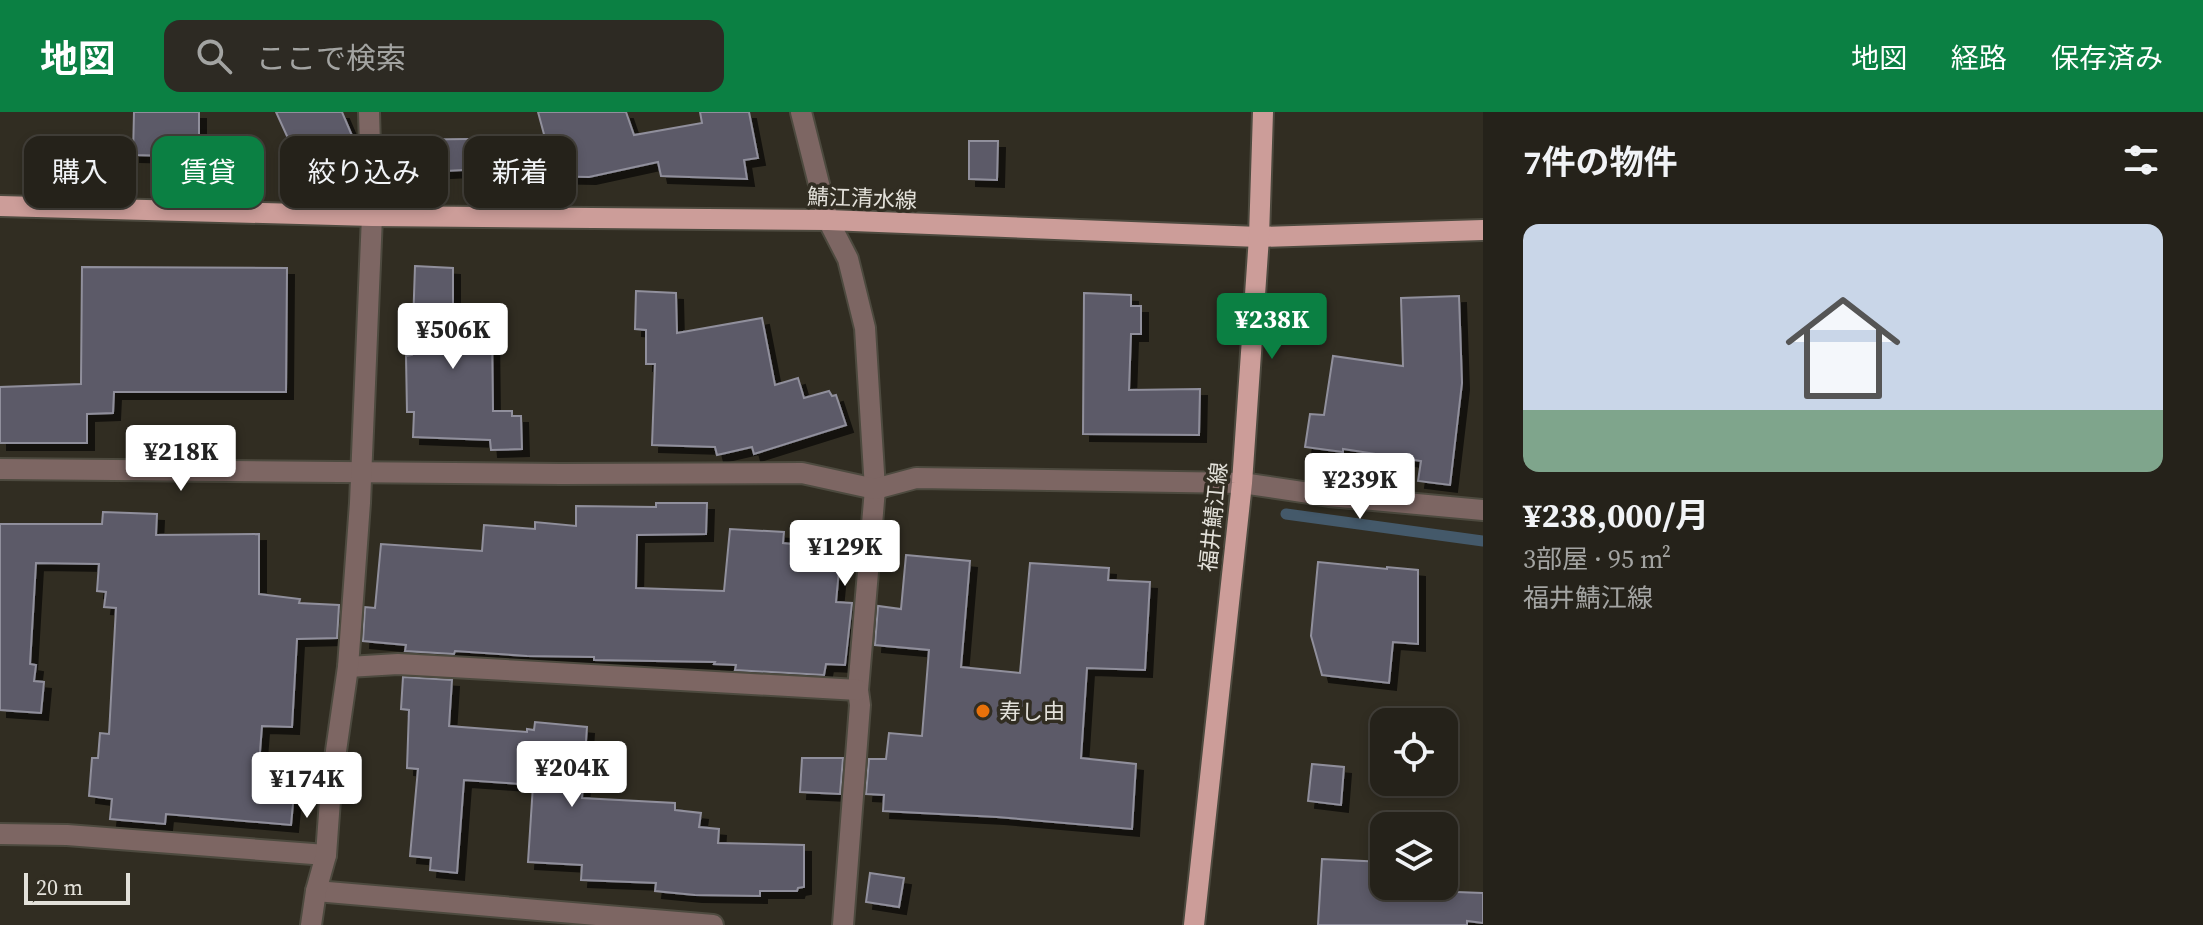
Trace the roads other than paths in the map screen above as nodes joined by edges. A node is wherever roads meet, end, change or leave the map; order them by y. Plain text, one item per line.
1 (369, 112) edge
2 (801, 112) edge
3 (1263, 112) edge
4 (0, 206) edge
5 (372, 216) junction
6 (828, 220) junction
7 (1483, 230) edge
8 (1259, 237) junction
9 (0, 469) edge
10 (362, 471) junction
11 (1242, 483) junction
12 (875, 489) junction
13 (1483, 510) edge
14 (348, 667) junction
15 (858, 690) junction
16 (0, 834) edge
17 (326, 855) junction
18 (316, 891) junction
19 (311, 925) edge
20 (713, 925) edge
21 (843, 925) edge
22 (1194, 925) edge

1 - 5 street
2 - 6 street
3 - 8 main road, 福井鯖江線
4 - 5 main road, 鯖江清水線
5 - 6 main road, 鯖江清水線
5 - 10 street
6 - 8 main road, 鯖江清水線
6 - 12 street
7 - 8 main road, 鯖江清水線
8 - 11 main road, 福井鯖江線
9 - 10 street
10 - 12 street
10 - 14 street
11 - 12 street
11 - 13 street
11 - 22 main road, 福井鯖江線
12 - 15 street
14 - 15 street
14 - 17 street
15 - 21 street
16 - 17 street
17 - 18 street
18 - 19 street
18 - 20 street

